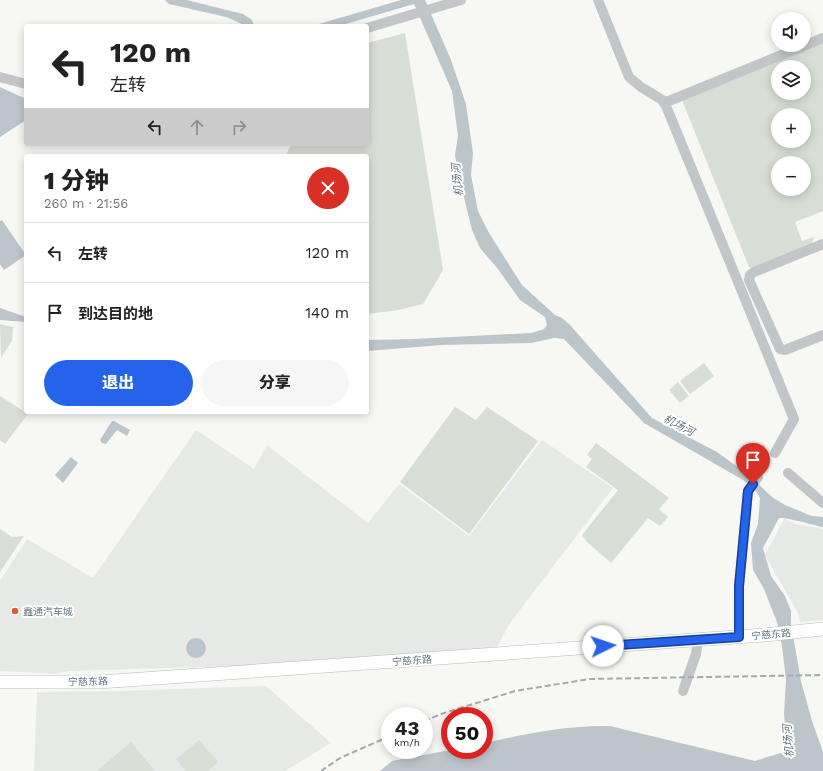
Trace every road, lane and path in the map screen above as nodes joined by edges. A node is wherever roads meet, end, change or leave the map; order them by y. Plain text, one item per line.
1 (461, 0) edge
2 (598, 0) edge
3 (369, 27) edge
4 (823, 38) edge
5 (0, 77) edge
6 (24, 83) edge
7 (664, 103) junction
8 (823, 244) edge
9 (823, 335) edge
10 (775, 453) dead end
11 (788, 472) dead end
12 (758, 477) dead end
13 (823, 504) edge
14 (819, 629) edge
15 (739, 637) junction
16 (698, 640) junction
17 (0, 682) edge
18 (682, 691) dead end

1 - 3 street
2 - 7 street
4 - 7 street
5 - 6 street
7 - 10 street
8 - 9 street
11 - 13 street
12 - 15 street
14 - 15 main road, 宁慈东路
15 - 16 main road, 宁慈东路
16 - 17 main road, 宁慈东路
16 - 18 street

